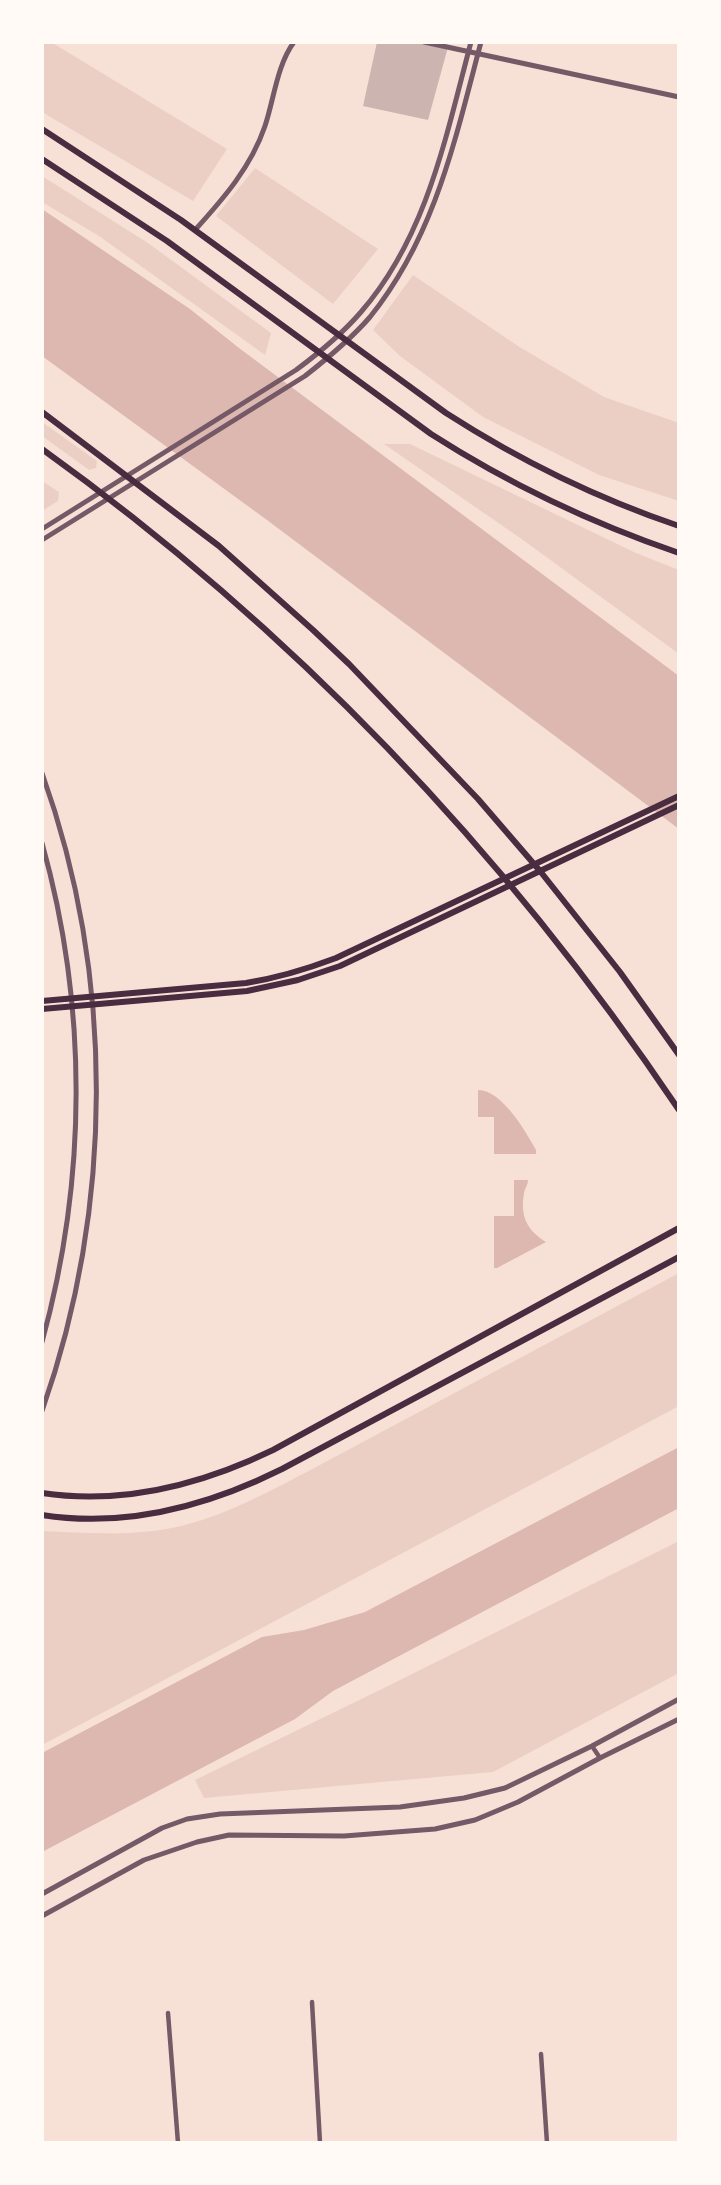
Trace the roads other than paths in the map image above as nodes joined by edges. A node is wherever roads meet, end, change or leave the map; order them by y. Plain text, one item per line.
1 (294, 42) edge
2 (423, 42) edge
3 (471, 42) edge
4 (481, 42) edge
5 (469, 52) junction
6 (478, 54) junction
7 (679, 97) edge
8 (42, 129) edge
9 (42, 159) edge
10 (195, 230) junction
11 (339, 334) junction
12 (346, 340) junction
13 (320, 352) junction
14 (327, 358) junction
15 (42, 412) edge
16 (42, 450) edge
17 (128, 476) junction
18 (136, 482) junction
19 (100, 493) junction
20 (108, 499) junction
21 (679, 526) edge
22 (42, 529) edge
23 (42, 540) edge
24 (679, 553) edge
25 (42, 773) edge
26 (679, 796) edge
27 (679, 805) edge
28 (42, 843) edge
29 (535, 864) junction
30 (540, 871) junction
31 (506, 878) junction
32 (511, 885) junction
33 (92, 997) junction
34 (72, 998) junction
35 (42, 1001) edge
36 (93, 1005) junction
37 (73, 1006) junction
38 (42, 1009) edge
39 (679, 1055) edge
40 (679, 1110) edge
41 (679, 1228) edge
42 (679, 1257) edge
43 (42, 1342) edge
44 (44, 1395) edge
45 (42, 1411) edge
46 (42, 1492) edge
47 (42, 1515) edge
48 (679, 1699) edge
49 (679, 1719) edge
50 (592, 1746) junction
51 (600, 1758) junction
52 (42, 1894) edge
53 (42, 1916) edge
54 (312, 2002) dead end
55 (168, 2013) dead end
56 (541, 2054) dead end
57 (178, 2143) edge
58 (320, 2143) edge
59 (547, 2143) edge

1 - 10 street
2 - 5 street
3 - 5 street
4 - 6 street
5 - 6 street
5 - 11 street
6 - 7 street
6 - 12 street
8 - 10 main road
9 - 13 main road
10 - 11 main road
11 - 12 main road
11 - 13 street
12 - 14 street
12 - 21 main road
13 - 14 main road
13 - 17 street
14 - 18 street
14 - 24 main road
15 - 17 main road
16 - 19 main road
17 - 18 main road
17 - 19 street
18 - 20 street
18 - 29 main road
19 - 20 main road
19 - 22 street
20 - 23 street
20 - 31 main road
25 - 33 street
26 - 29 main road
27 - 30 main road
28 - 34 street
29 - 30 main road
29 - 31 main road
30 - 32 main road
30 - 39 main road
31 - 32 main road
31 - 33 main road
32 - 36 main road
32 - 40 main road
33 - 34 main road
33 - 36 street
34 - 35 main road
34 - 37 street
36 - 37 main road
36 - 44 street
37 - 38 main road
37 - 43 street
41 - 46 main road
42 - 47 main road
44 - 45 street
48 - 50 street
49 - 51 street
50 - 51 street
50 - 52 street
51 - 53 street
54 - 58 street
55 - 57 street
56 - 59 street

